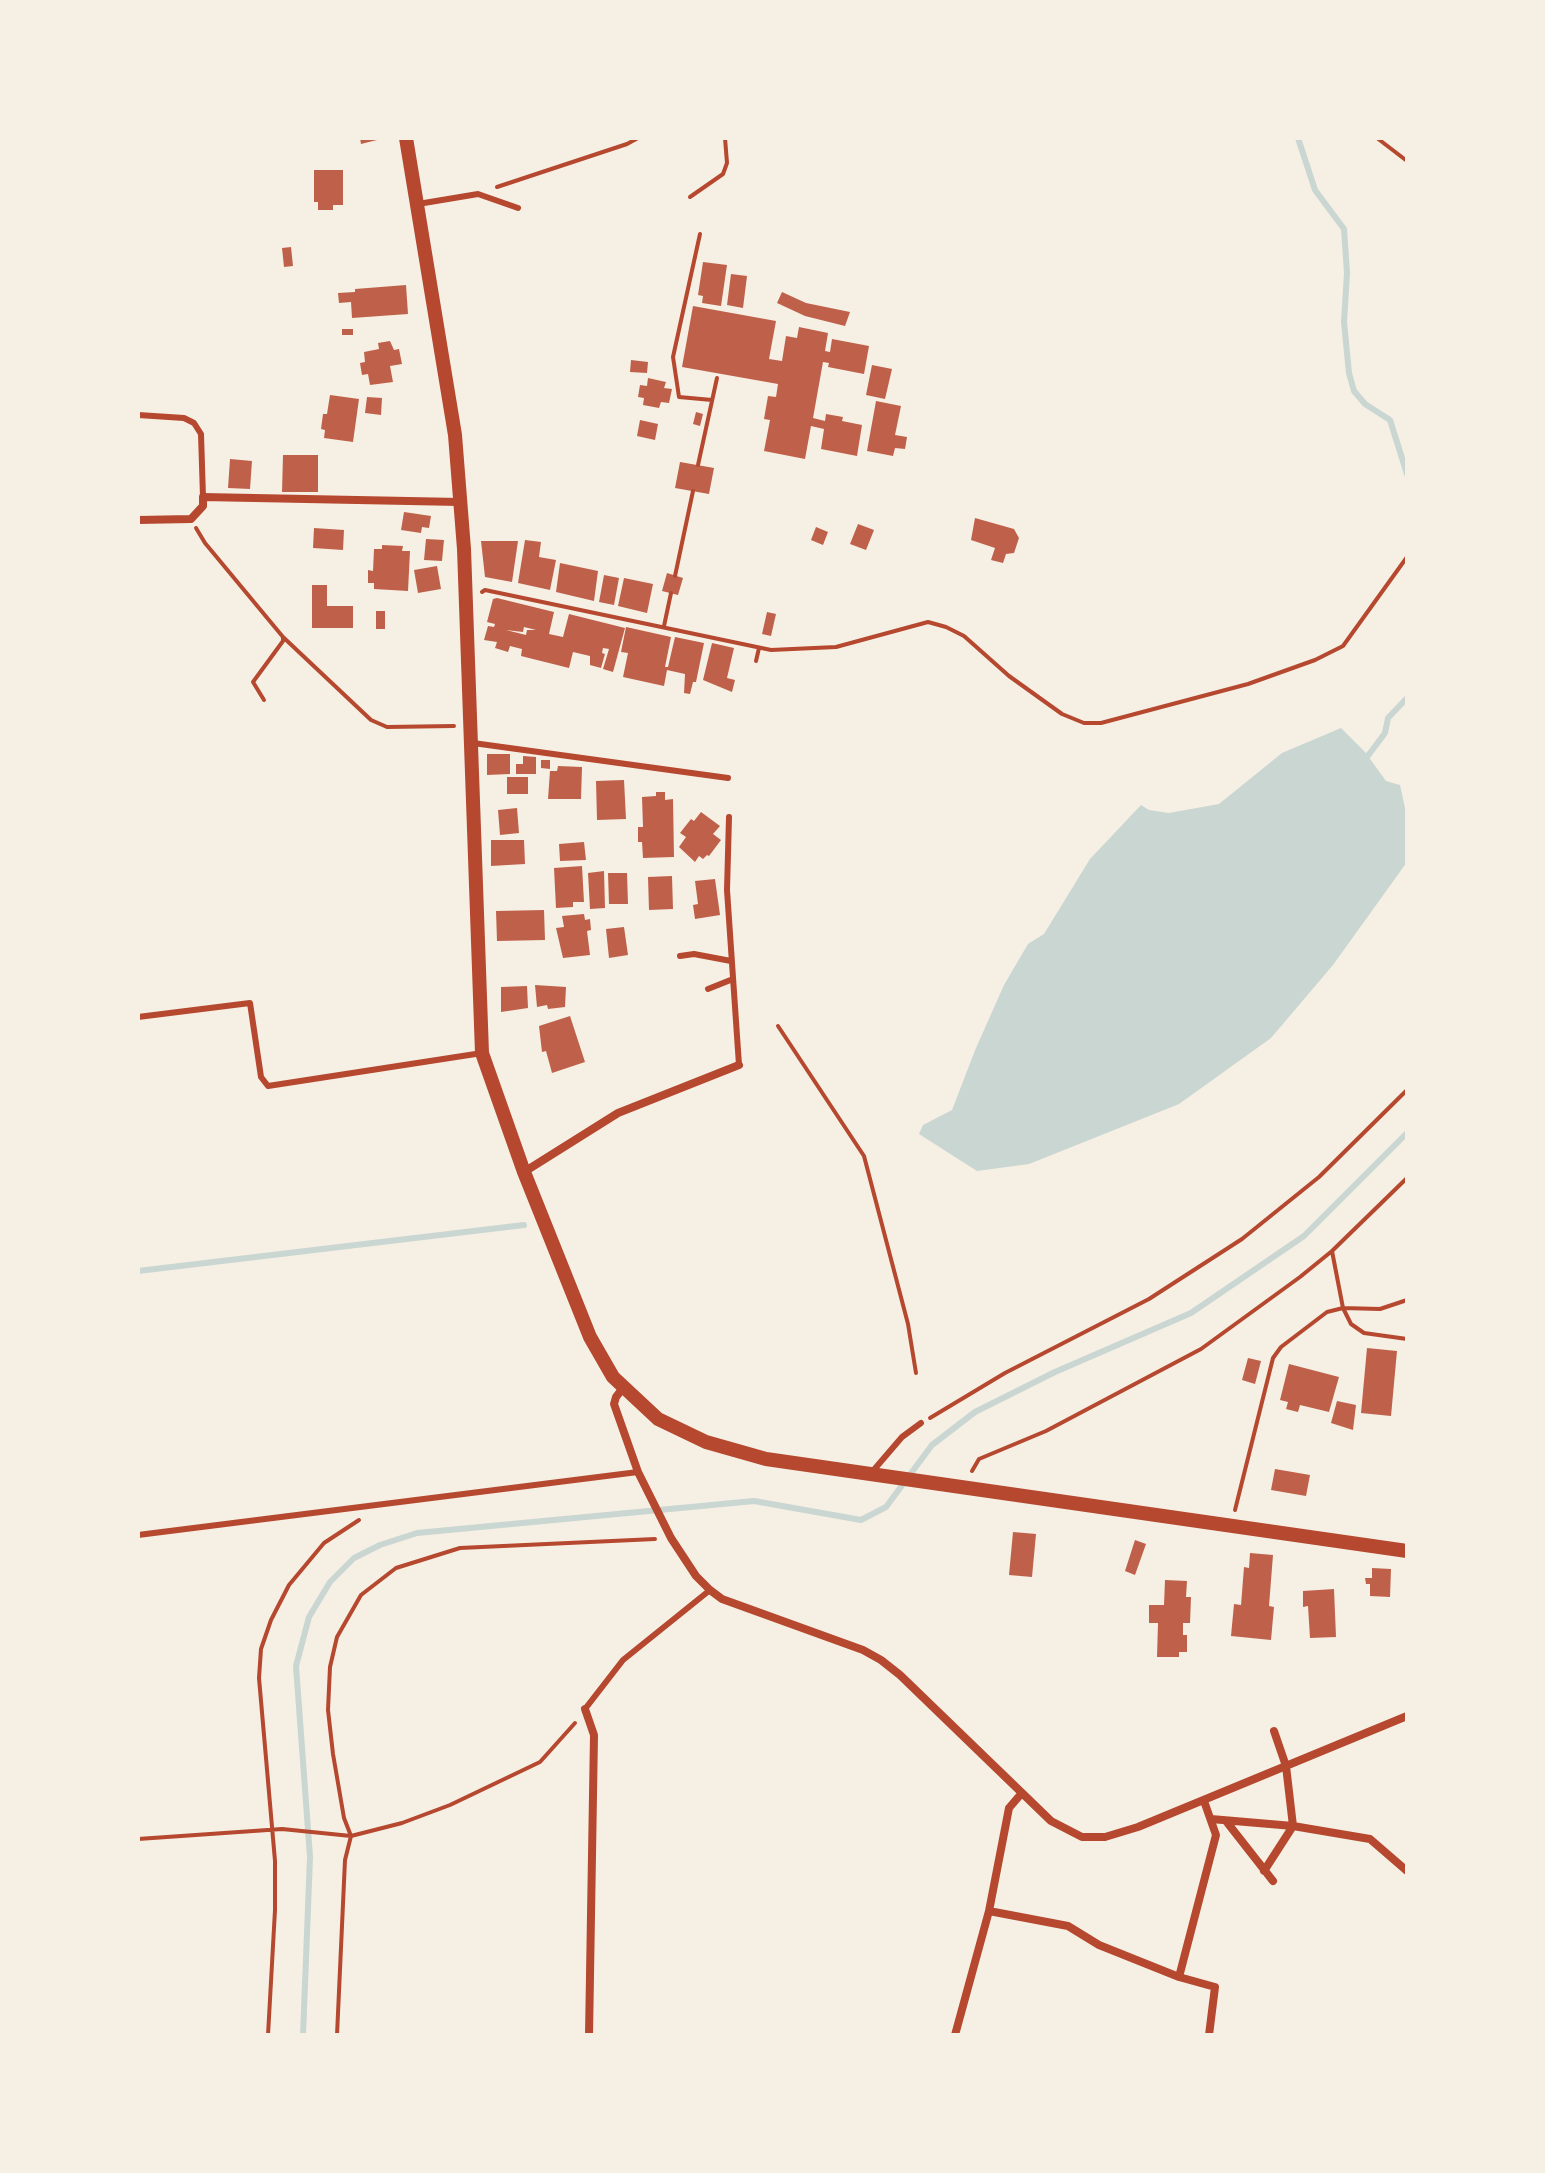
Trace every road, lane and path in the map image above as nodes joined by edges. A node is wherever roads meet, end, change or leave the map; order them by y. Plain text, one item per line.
1 (406, 138) edge
2 (638, 138) edge
3 (725, 138) edge
4 (1377, 138) edge
5 (1407, 161) edge
6 (478, 194) junction
7 (690, 197) dead end
8 (418, 204) junction
9 (518, 208) dead end
10 (700, 234) dead end
11 (717, 378) dead end
12 (712, 400) junction
13 (138, 415) edge
14 (698, 465) dead end
15 (693, 491) dead end
16 (203, 497) junction
17 (460, 502) junction
18 (191, 519) junction
19 (138, 520) edge
20 (1407, 557) edge
21 (675, 576) dead end
22 (671, 593) dead end
23 (477, 597) dead end
24 (664, 626) junction
25 (283, 637) junction
26 (759, 648) junction
27 (756, 661) dead end
28 (264, 700) dead end
29 (459, 726) dead end
30 (470, 742) junction
31 (728, 778) dead end
32 (729, 817) dead end
33 (680, 956) dead end
34 (731, 961) junction
35 (733, 979) junction
36 (708, 989) dead end
37 (138, 1017) edge
38 (778, 1026) dead end
39 (482, 1053) junction
40 (739, 1065) joint
41 (1407, 1090) edge
42 (524, 1172) junction
43 (1407, 1178) edge
44 (1332, 1251) junction
45 (1407, 1300) edge
46 (1343, 1308) junction
47 (1407, 1339) edge
48 (916, 1373) dead end
49 (623, 1388) junction
50 (921, 1423) joint
51 (871, 1475) junction
52 (969, 1475) dead end
53 (640, 1476) junction
54 (382, 1506) junction
55 (1231, 1527) junction
56 (669, 1534) junction
57 (138, 1535) edge
58 (1407, 1551) edge
59 (710, 1590) junction
60 (585, 1709) junction
61 (1407, 1716) edge
62 (1274, 1731) dead end
63 (1286, 1766) junction
64 (1021, 1794) junction
65 (1204, 1801) junction
66 (1211, 1819) junction
67 (1226, 1821) junction
68 (1293, 1826) junction
69 (273, 1829) junction
70 (351, 1836) junction
71 (138, 1839) edge
72 (1264, 1871) junction
73 (1407, 1871) edge
74 (1273, 1881) dead end
75 (989, 1911) junction
76 (1179, 1977) junction
77 (268, 2035) edge
78 (337, 2035) edge
79 (589, 2035) edge
80 (955, 2035) edge
81 (1209, 2035) edge

1 - 8 street
2 - 6 path
3 - 7 path
4 - 5 path
6 - 8 lane
6 - 9 lane
8 - 17 street
10 - 12 path
11 - 12 path
12 - 14 path
13 - 16 lane
15 - 21 path
16 - 17 street
16 - 18 street
17 - 30 street
18 - 19 street
18 - 25 path
20 - 26 path
22 - 24 path
23 - 24 path
24 - 26 path
25 - 28 path
25 - 29 path
26 - 27 path
30 - 31 lane
30 - 39 street
32 - 34 lane
33 - 34 lane
34 - 35 lane
35 - 36 lane
35 - 40 lane
37 - 39 lane
38 - 48 path
39 - 42 street
40 - 42 street
41 - 50 path
42 - 49 street
43 - 44 path
44 - 46 path
44 - 52 path
45 - 46 path
46 - 47 path
46 - 55 path
49 - 51 street
49 - 53 street
50 - 51 lane
51 - 55 street
53 - 54 lane
53 - 56 street
54 - 57 lane
54 - 69 path
55 - 58 street
56 - 59 street
56 - 70 path
59 - 60 lane
59 - 64 street
60 - 70 path
60 - 79 street
61 - 63 street
62 - 63 street
63 - 65 street
63 - 68 street
64 - 65 street
64 - 75 street
65 - 66 street
66 - 67 street
66 - 76 street
67 - 68 street
67 - 72 street
68 - 72 street
68 - 73 street
69 - 70 path
69 - 71 path
69 - 77 path
70 - 78 path
72 - 74 street
75 - 76 street
75 - 80 street
76 - 81 street

